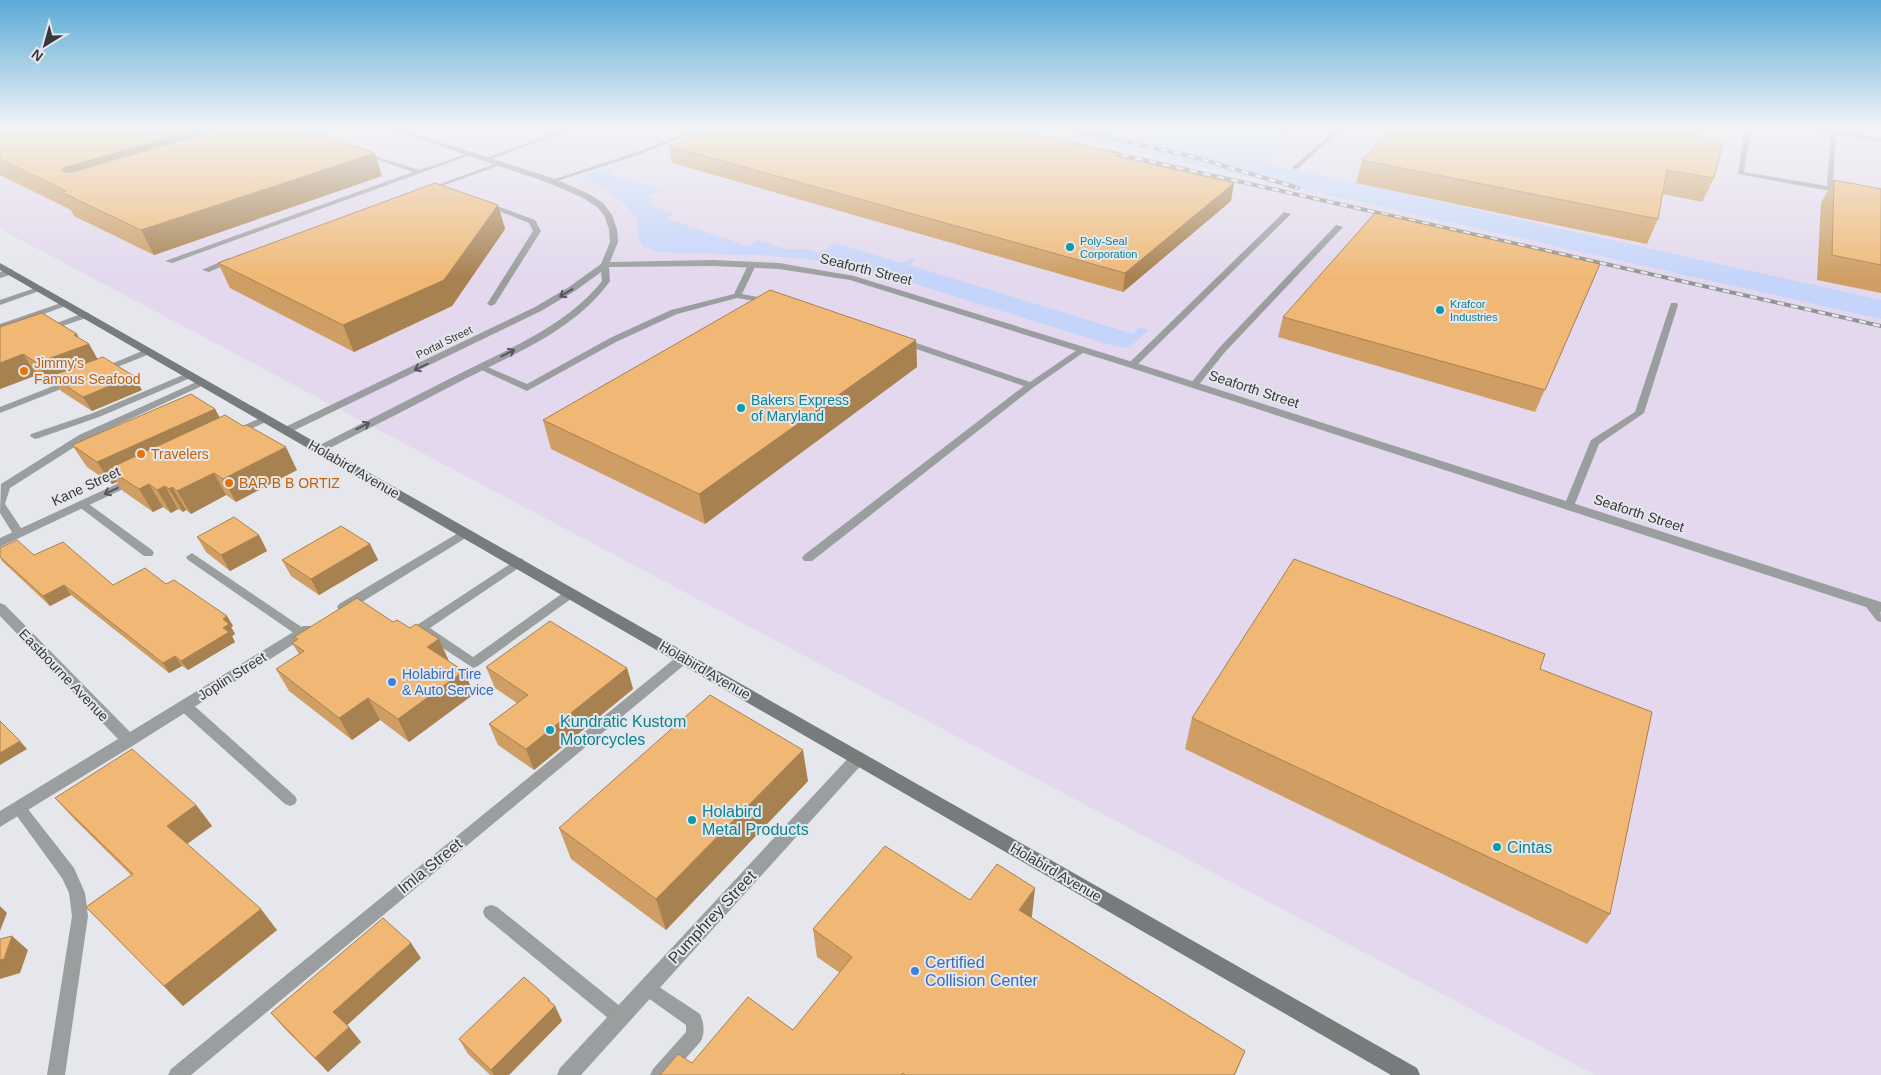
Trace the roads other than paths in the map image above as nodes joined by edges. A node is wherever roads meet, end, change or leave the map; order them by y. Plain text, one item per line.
1 (403, 178) edge
2 (461, 178) edge
3 (543, 178) edge
4 (561, 178) edge
5 (1769, 178) edge
6 (1831, 178) edge
7 (552, 181) junction
8 (436, 187) junction
9 (1830, 189) junction
10 (445, 190) edge
11 (1855, 193) edge
12 (417, 194) edge
13 (473, 200) edge
14 (1287, 214) dead end
15 (1339, 227) dead end
16 (243, 256) edge
17 (169, 261) dead end
18 (605, 265) junction
19 (752, 265) junction
20 (0, 266) edge
21 (206, 270) dead end
22 (10, 272) junction
23 (0, 275) edge
24 (41, 289) junction
25 (737, 296) junction
26 (0, 303) edge
27 (67, 304) junction
28 (491, 304) dead end
29 (782, 305) edge
30 (1674, 305) dead end
31 (86, 315) junction
32 (0, 327) edge
33 (34, 333) edge
34 (892, 338) edge
35 (1083, 350) junction
36 (149, 351) junction
37 (1132, 365) junction
38 (480, 367) junction
39 (95, 373) edge
40 (190, 375) junction
41 (77, 380) edge
42 (203, 382) junction
43 (1031, 385) junction
44 (1194, 385) junction
45 (0, 410) edge
46 (266, 418) junction
47 (287, 430) junction
48 (35, 436) dead end
49 (222, 438) edge
50 (320, 449) junction
51 (143, 476) edge
52 (82, 504) junction
53 (0, 505) edge
54 (1569, 506) junction
55 (465, 533) junction
56 (19, 534) junction
57 (0, 543) edge
58 (148, 554) dead end
59 (192, 557) dead end
60 (808, 558) dead end
61 (519, 562) junction
62 (571, 593) junction
63 (1875, 605) edge
64 (0, 608) edge
65 (335, 613) edge
66 (1881, 618) edge
67 (319, 623) edge
68 (302, 633) junction
69 (684, 658) junction
70 (185, 706) junction
71 (128, 741) junction
72 (858, 758) junction
73 (290, 800) dead end
74 (19, 808) junction
75 (0, 820) edge
76 (491, 912) dead end
77 (647, 987) junction
78 (620, 1017) junction
79 (56, 1075) edge
80 (177, 1075) edge
81 (567, 1075) edge
82 (659, 1075) edge
83 (1410, 1075) edge

1 - 17 lane
2 - 8 lane
3 - 7 street
4 - 7 lane
5 - 9 lane
6 - 9 lane
7 - 18 street
8 - 10 lane
8 - 12 lane
9 - 11 lane
13 - 28 lane
14 - 37 lane
15 - 44 lane
16 - 21 lane
18 - 19 street, Seaforth Street
38 -> 18 street
18 -> 47 street, Portal Street
19 - 25 lane
19 - 35 street, Seaforth Street
20 - 22 main road, Holabird Avenue
22 - 23 street
22 - 24 main road, Holabird Avenue
24 - 26 lane
24 - 27 main road, Holabird Avenue
25 - 29 lane
25 - 38 lane
27 - 31 main road, Holabird Avenue
27 - 32 lane
30 - 54 lane
31 - 33 lane
31 - 36 main road, Holabird Avenue
34 - 43 lane
35 - 37 street, Seaforth Street
35 - 43 lane
36 - 39 lane
36 - 40 main road, Holabird Avenue
37 - 44 street, Seaforth Street
50 -> 38 street
40 - 42 main road, Holabird Avenue
40 - 48 lane
41 - 45 lane
42 - 46 main road, Holabird Avenue
42 - 53 lane
43 - 60 lane
44 - 54 street, Seaforth Street
46 - 47 main road, Holabird Avenue
46 - 49 street
47 - 50 main road, Holabird Avenue
50 - 55 main road, Holabird Avenue
51 -> 52 street, Kane Street
52 - 56 street, Kane Street
52 - 58 lane
53 - 56 lane
54 - 63 street, Seaforth Street
55 - 61 main road, Holabird Avenue
55 - 65 street
56 - 57 street, Kane Street
59 - 68 lane
61 - 62 main road, Holabird Avenue
61 - 62 lane
62 - 69 main road, Holabird Avenue
63 - 66 lane
64 - 71 street, Eastbourne Avenue
67 - 68 street, Joplin Street
68 - 70 street, Joplin Street
69 - 72 main road, Holabird Avenue
69 - 80 lane, Imla Street
70 - 71 street, Joplin Street
70 - 73 lane
71 - 74 street, Joplin Street
72 - 77 street, Pumphrey Street
72 - 83 main road, Holabird Avenue
74 - 75 street, Joplin Street
74 - 79 lane
76 - 78 lane
77 - 78 street, Pumphrey Street
77 - 82 lane
78 - 81 street, Pumphrey Street

